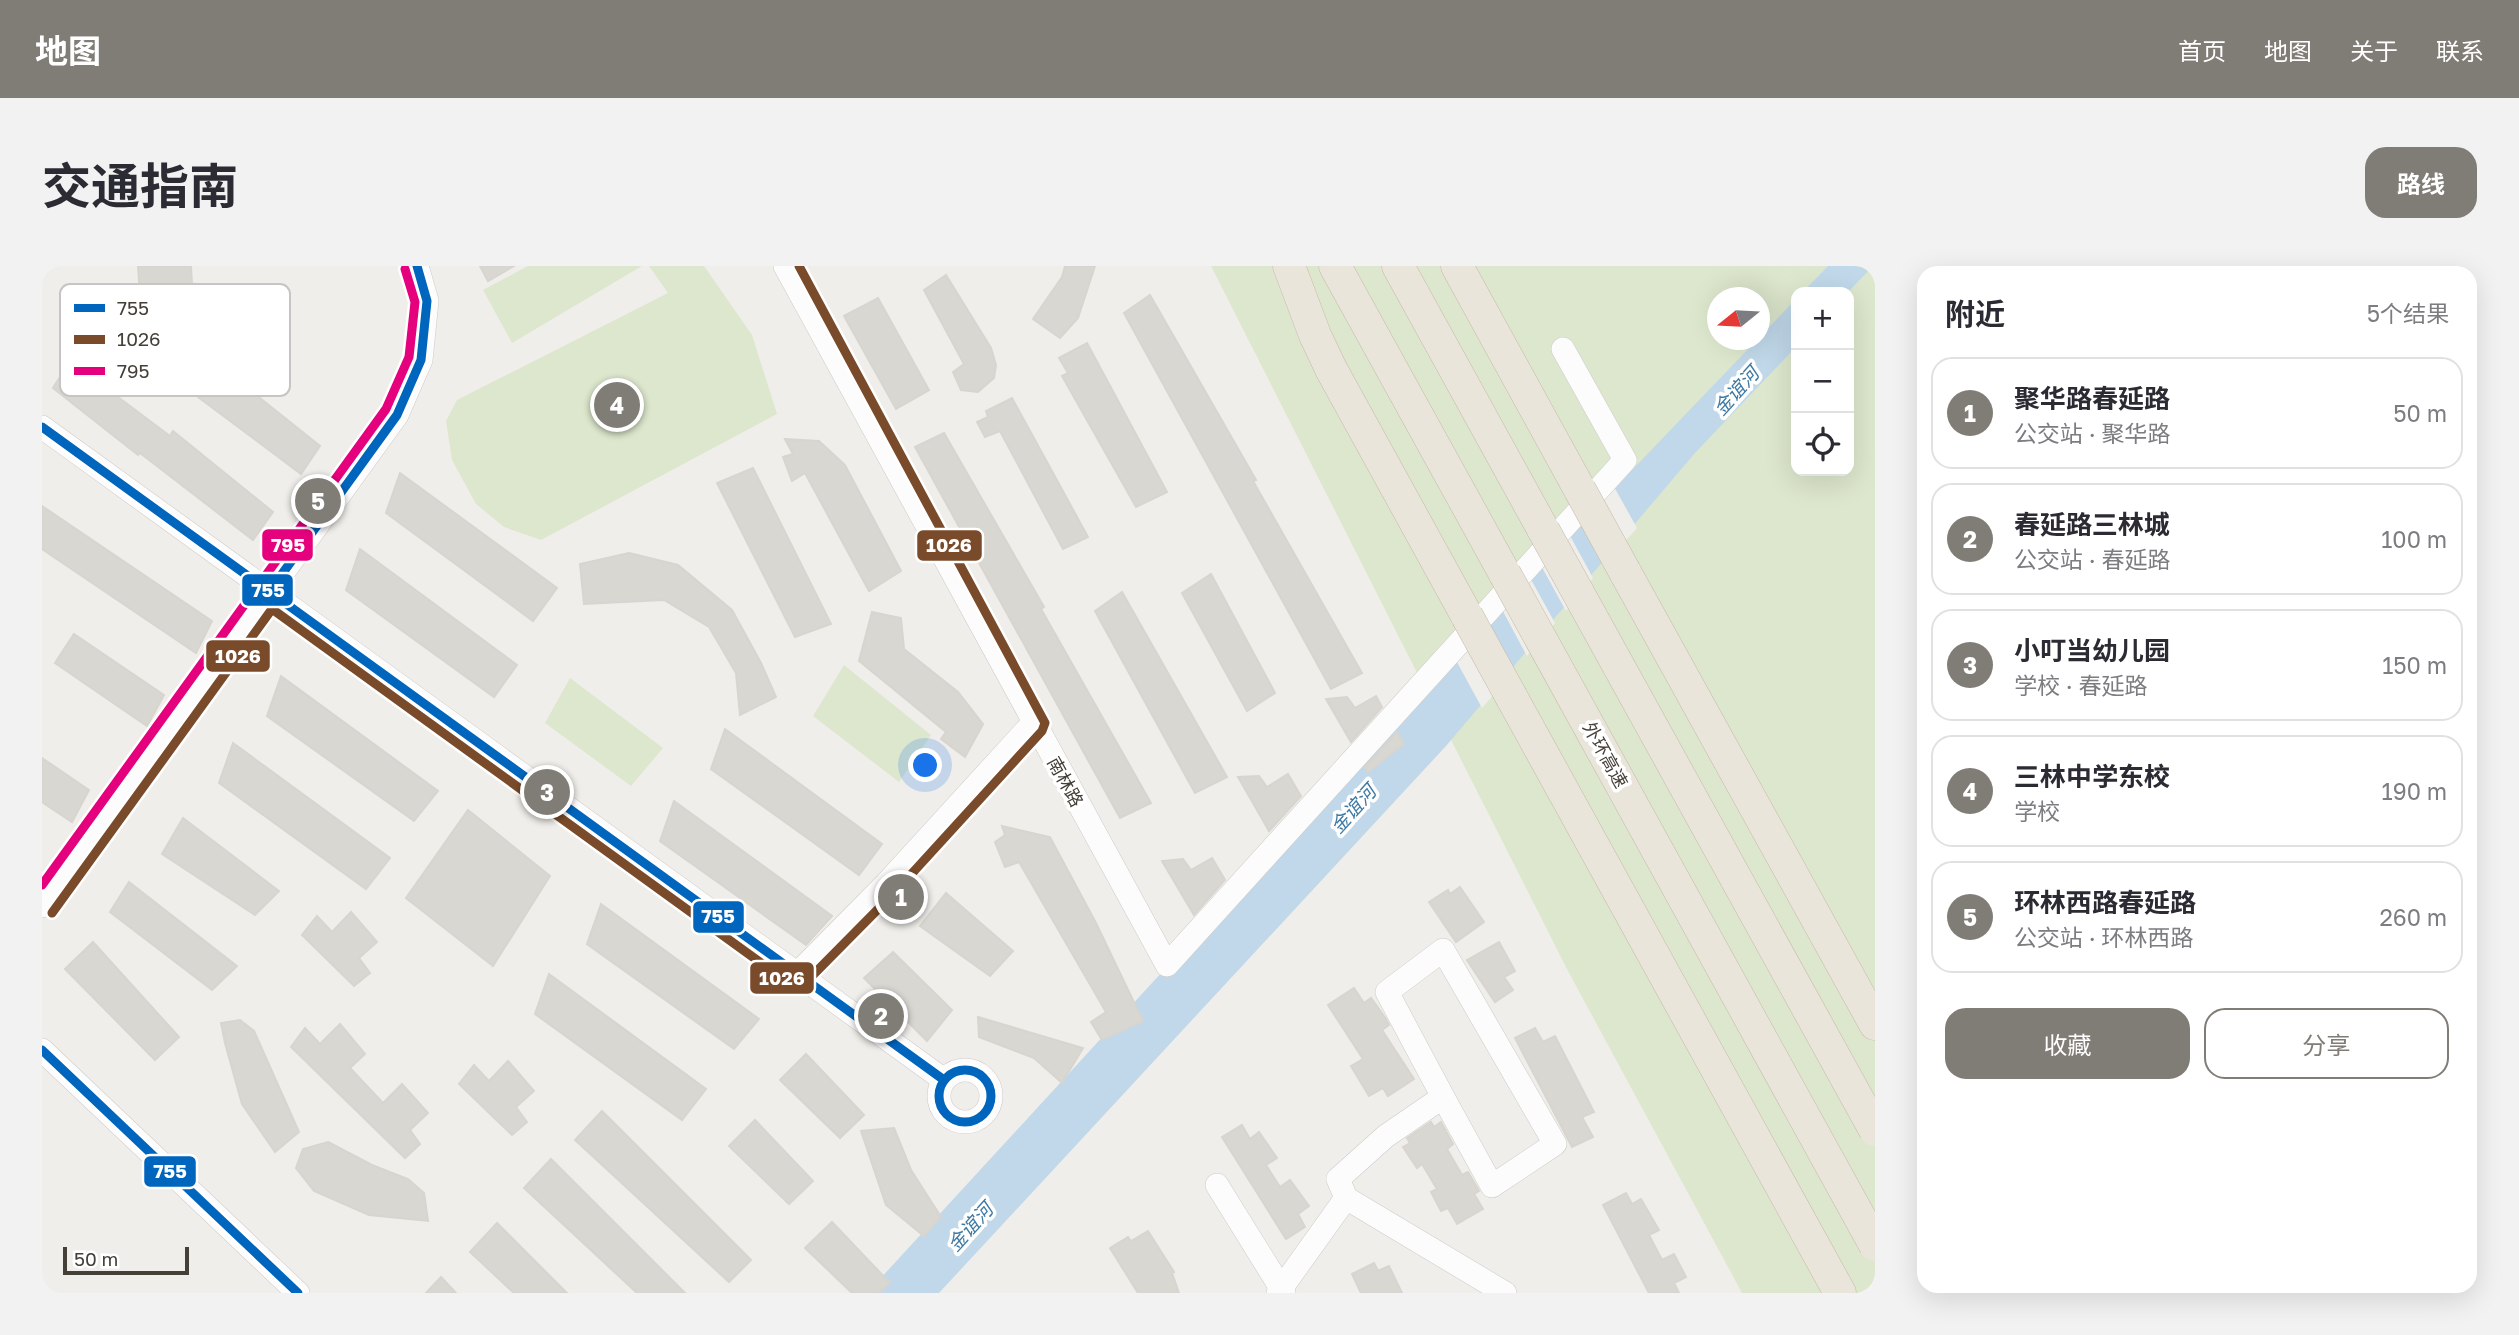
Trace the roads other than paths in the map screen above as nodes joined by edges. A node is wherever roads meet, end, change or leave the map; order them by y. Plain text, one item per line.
1 (417, 266) edge
2 (785, 266) edge
3 (1289, 266) edge
4 (1335, 266) edge
5 (1398, 266) edge
6 (1457, 266) edge
7 (1563, 349) dead end
8 (42, 427) edge
9 (269, 592) junction
10 (1033, 723) junction
11 (42, 906) edge
12 (797, 974) junction
13 (1875, 1024) edge
14 (42, 1050) edge
15 (944, 1080) dead end
16 (1443, 1097) junction
17 (1875, 1130) edge
18 (1217, 1185) dead end
19 (1346, 1198) junction
20 (1875, 1245) edge
21 (1281, 1291) edge
22 (298, 1293) edge
23 (1505, 1293) edge
24 (1840, 1293) edge

1 - 9 street
2 - 10 street, 南林路
3 - 24 highway, bridge
4 - 20 highway, 外环高速, bridge
5 - 17 highway, bridge
6 - 13 highway, bridge
7 - 10 street, 南林路
8 - 9 street
9 - 11 street
9 - 12 street
10 - 12 street
12 - 15 street
14 - 22 street
16 - 16 street
16 - 19 street
18 - 21 street
19 - 21 street
19 - 23 street

